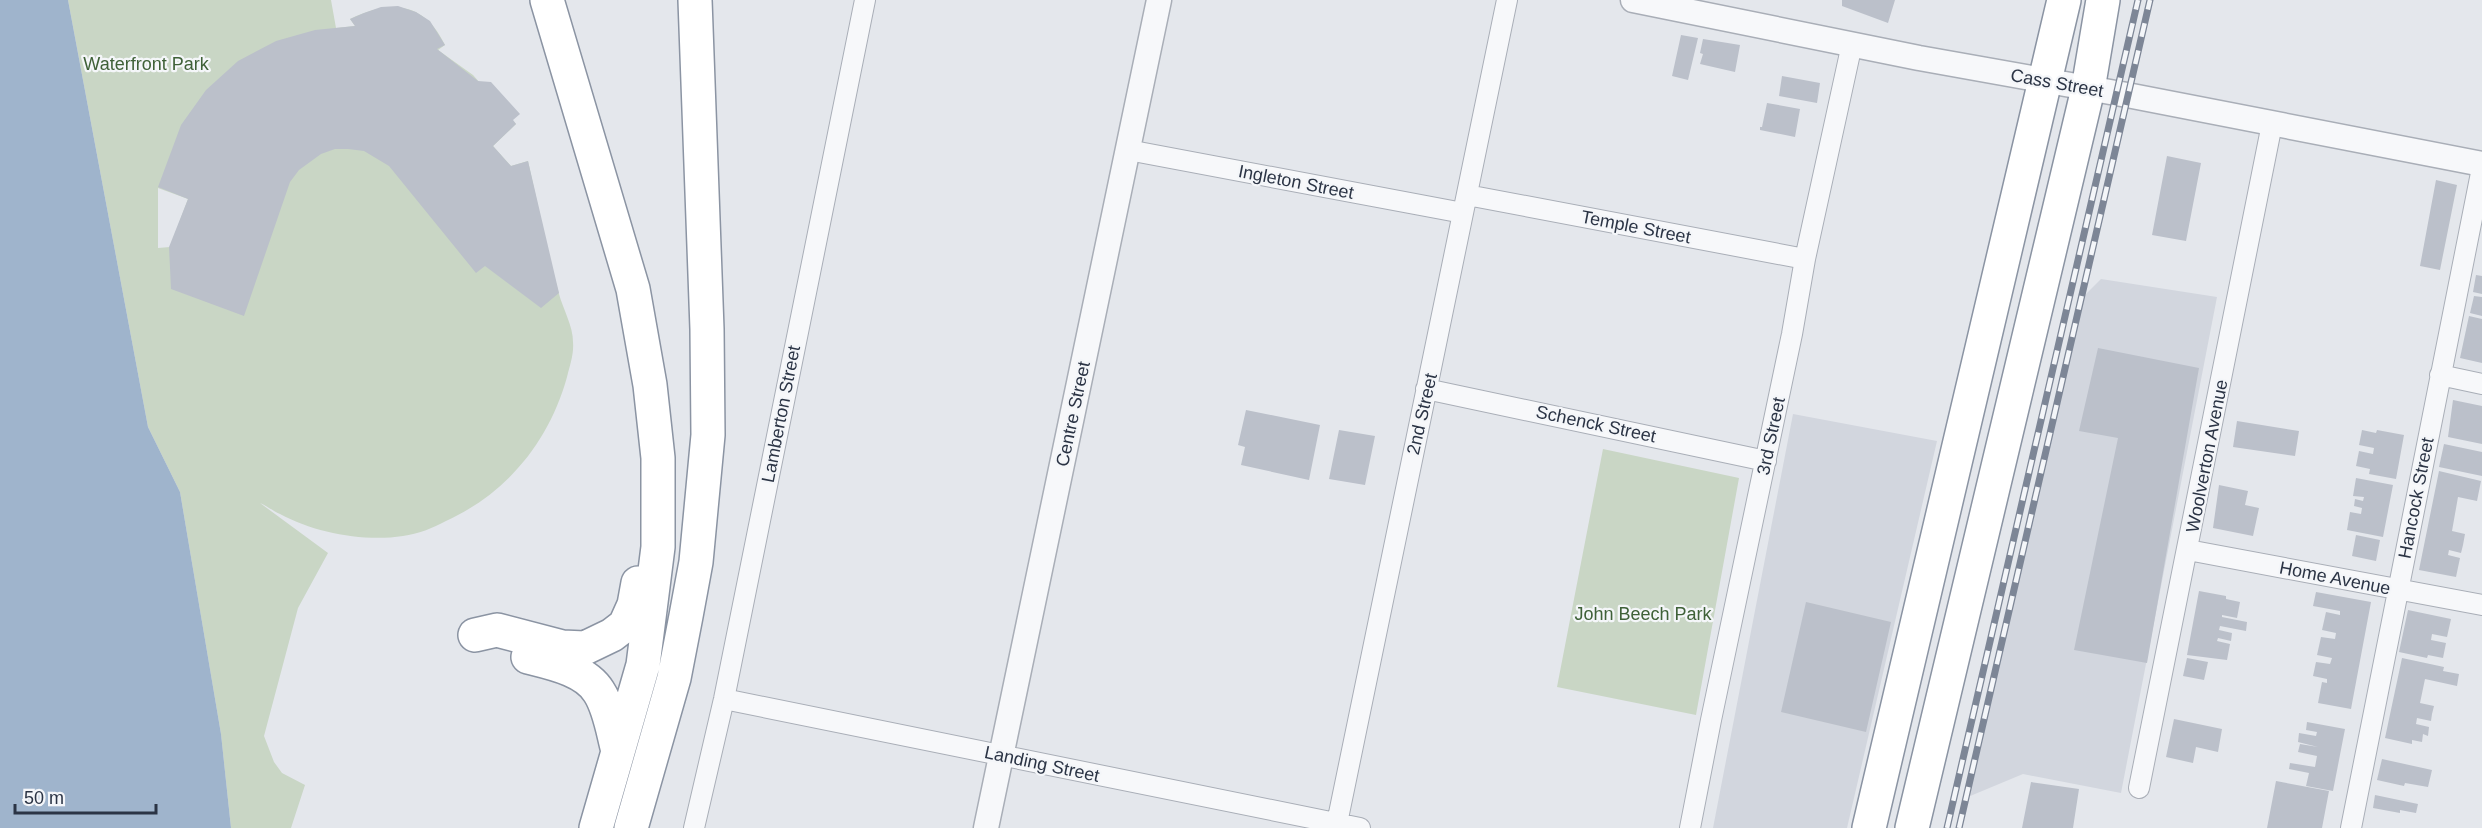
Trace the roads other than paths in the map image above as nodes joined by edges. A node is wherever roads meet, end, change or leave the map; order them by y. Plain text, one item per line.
1 (547, 0) edge
2 (695, 0) edge
3 (865, 0) edge
4 (1159, 0) edge
5 (1507, 0) edge
6 (1633, 0) edge
7 (2064, 0) edge
8 (2103, 0) edge
9 (1852, 44) junction
10 (2045, 82) junction
11 (2088, 89) junction
12 (2272, 124) junction
13 (1128, 150) junction
14 (2482, 166) edge
15 (1465, 204) junction
16 (1805, 259) junction
17 (2440, 375) junction
18 (2482, 384) edge
19 (1426, 389) junction
20 (658, 458) junction
21 (1766, 461) junction
22 (2188, 550) junction
23 (2398, 590) junction
24 (2482, 605) edge
25 (724, 699) junction
26 (618, 751) junction
27 (1001, 755) junction
28 (2139, 788) dead end
29 (1336, 826) edge
30 (596, 828) edge
31 (631, 828) edge
32 (694, 828) edge
33 (986, 828) edge
34 (1360, 828) edge
35 (1690, 828) edge
36 (1869, 828) edge
37 (1912, 828) edge
38 (2351, 828) edge

1 - 20 highway
2 - 31 highway
3 - 25 street, Lamberton Street
4 - 13 street, Centre Street
5 - 15 street, 2nd Street
6 - 9 street, Cass Street
7 - 10 highway
8 - 11 highway
9 - 10 street, Cass Street
9 - 16 street, 3rd Street
10 - 11 street, Cass Street
10 - 36 highway
11 - 12 street, Cass Street
11 - 37 highway
12 - 14 street, Cass Street
12 - 22 street, Woolverton Avenue
13 - 15 street, Ingleton Street
13 - 27 street, Centre Street
14 - 17 street, Hancock Street
15 - 16 street, Temple Street
15 - 19 street, 2nd Street
16 - 21 street, 3rd Street
17 - 18 street
17 - 23 street, Hancock Street
19 - 21 street, Schenck Street
19 - 29 street, 2nd Street
20 - 26 highway
20 - 26 highway
21 - 35 street, 3rd Street
22 - 23 street, Home Avenue
22 - 28 street, Woolverton Avenue
23 - 24 street, Home Avenue
23 - 38 street, Hancock Street
25 - 27 street, Landing Street
25 - 32 street, Lamberton Street
26 - 30 highway
27 - 29 street, Landing Street
27 - 33 street, Centre Street
29 - 34 street, Landing Street

